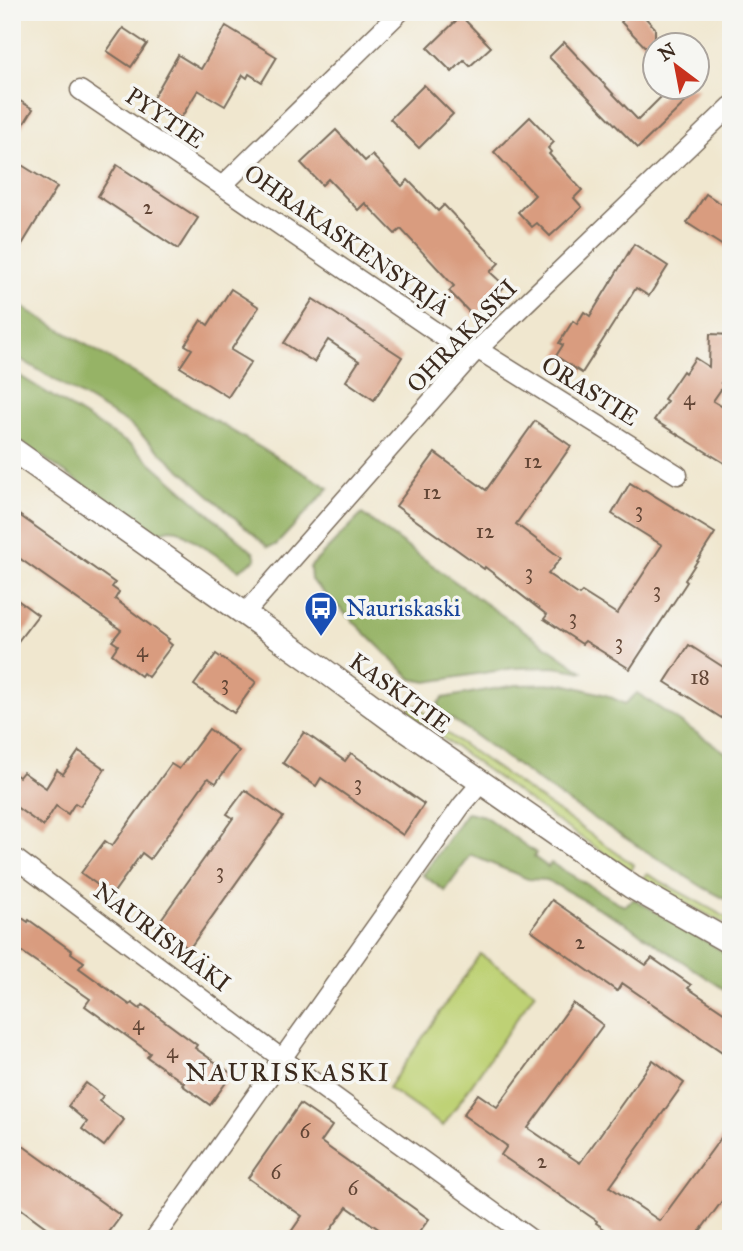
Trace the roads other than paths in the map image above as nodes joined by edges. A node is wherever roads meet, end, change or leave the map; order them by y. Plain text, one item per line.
1 (400, 12) edge
2 (80, 90) dead end
3 (731, 107) edge
4 (222, 186) junction
5 (474, 353) junction
6 (12, 450) edge
7 (678, 475) dead end
8 (244, 614) junction
9 (482, 782) junction
10 (12, 856) edge
11 (731, 943) edge
12 (281, 1058) junction
13 (154, 1239) edge
14 (531, 1239) edge

1 - 4 street, OHRAKASKENSYRJÄ
2 - 4 street, PYYTIE
3 - 5 street, OHRAKASKI
4 - 5 street, OHRAKASKENSYRJÄ
5 - 7 street, ORASTIE
5 - 8 street, OHRAKASKI
6 - 8 street, KASKITIE
8 - 9 street, KASKITIE
9 - 11 street, KASKITIE
9 - 12 street
10 - 12 street, NAURISMÄKI
12 - 13 street
12 - 14 street, NAURISMÄKI

